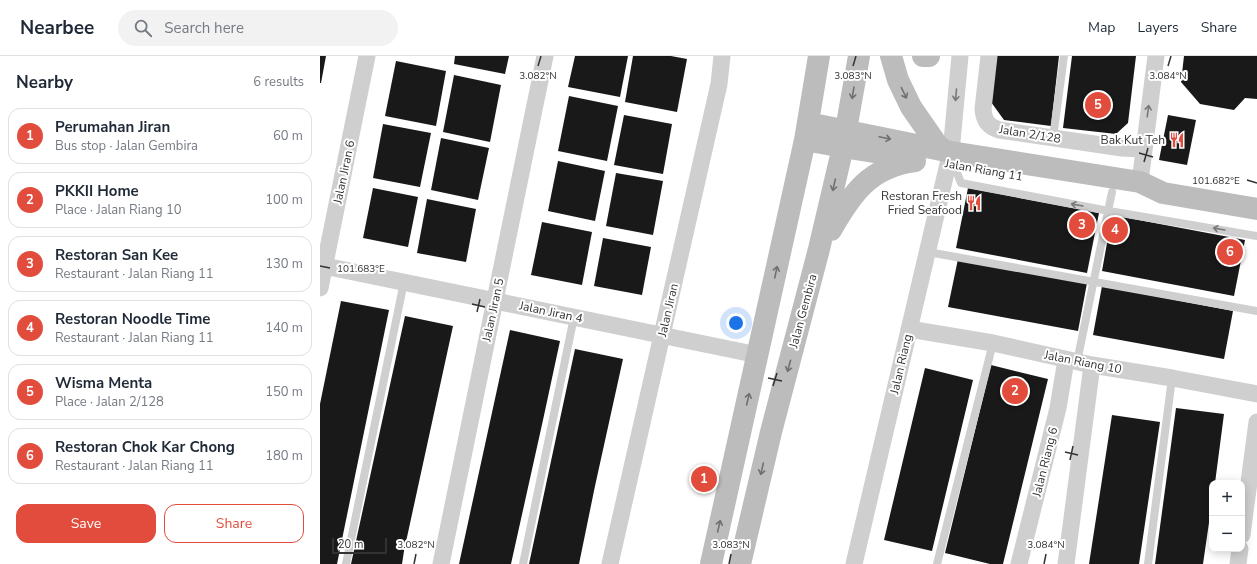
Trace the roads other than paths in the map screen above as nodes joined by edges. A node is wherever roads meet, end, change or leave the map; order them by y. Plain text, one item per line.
1 (367, 56) edge
2 (545, 56) edge
3 (722, 56) edge
4 (819, 56) edge
5 (859, 56) edge
6 (891, 56) edge
7 (923, 56) edge
8 (929, 56) edge
9 (960, 56) edge
10 (989, 56) edge
11 (1064, 56) edge
12 (1156, 56) edge
13 (807, 131) junction
14 (1054, 138) junction
15 (845, 139) junction
16 (1143, 149) junction
17 (949, 158) junction
18 (924, 160) junction
19 (1140, 182) junction
20 (1162, 194) junction
21 (1110, 202) junction
22 (1257, 209) edge
23 (1257, 236) edge
24 (819, 250) junction
25 (928, 252) junction
26 (322, 266) edge
27 (404, 282) junction
28 (1094, 282) junction
29 (320, 288) edge
30 (495, 301) junction
31 (1257, 311) edge
32 (574, 317) junction
33 (909, 329) junction
34 (662, 335) junction
35 (993, 343) junction
36 (758, 355) junction
37 (1078, 362) junction
38 (1172, 378) junction
39 (1257, 394) edge
40 (1257, 422) edge
41 (1245, 516) edge
42 (1240, 552) edge
43 (346, 564) edge
44 (440, 564) edge
45 (523, 564) edge
46 (610, 564) edge
47 (711, 564) edge
48 (740, 564) edge
49 (854, 564) edge
50 (937, 564) edge
51 (1019, 564) edge
52 (1066, 564) edge
53 (1148, 564) edge
54 (1238, 564) edge

1 - 26 street, Jalan Jiran 6
2 - 30 street, Jalan Jiran 5
3 - 34 street, Jalan Jiran
4 - 13 main road
5 -> 15 main road, Jalan Gembira
6 -> 17 main road
7 - 8 main road
9 -> 17 street, Jalan Riang
10 - 14 street, Jalan 2/128
11 - 14 lane
16 -> 12 street
13 - 15 main road, Jalan Riang 11
36 -> 13 main road
14 - 16 street, Jalan 2/128
15 -> 17 main road, Jalan Riang 11
15 - 18 main road, Jalan Riang 11
15 -> 24 main road, Jalan Gembira
16 - 19 street
17 - 18 main road, Jalan Riang 11
17 - 19 main road, Jalan Riang 11
21 -> 17 main road, Jalan Riang 11
17 - 25 street, Jalan Riang
18 - 24 main road
19 - 20 main road, Jalan Riang 11
20 - 21 main road, Jalan Riang 11
20 - 22 main road, Jalan Riang 11
23 -> 21 lane
21 - 28 lane
24 -> 48 main road, Jalan Gembira
25 - 28 lane
25 - 33 street, Jalan Riang
26 - 27 street, Jalan Jiran 4
26 - 29 street, Jalan Jiran 6
27 - 30 street, Jalan Jiran 4
27 - 43 lane
28 - 31 lane
28 - 37 lane
30 - 32 street, Jalan Jiran 4
30 - 44 street, Jalan Jiran 5
32 - 34 street, Jalan Jiran 4
32 - 45 lane
33 - 35 street, Jalan Riang 10
33 - 49 street, Jalan Riang
34 - 36 street, Jalan Jiran 4
34 - 46 street, Jalan Jiran
35 - 37 street, Jalan Riang 10
35 - 50 lane
47 -> 36 main road
37 - 38 street, Jalan Riang 10
37 - 51 street, Jalan Riang 6
37 - 52 street
38 - 39 street, Jalan Riang 10
38 - 53 lane
40 - 41 street
42 - 54 street

